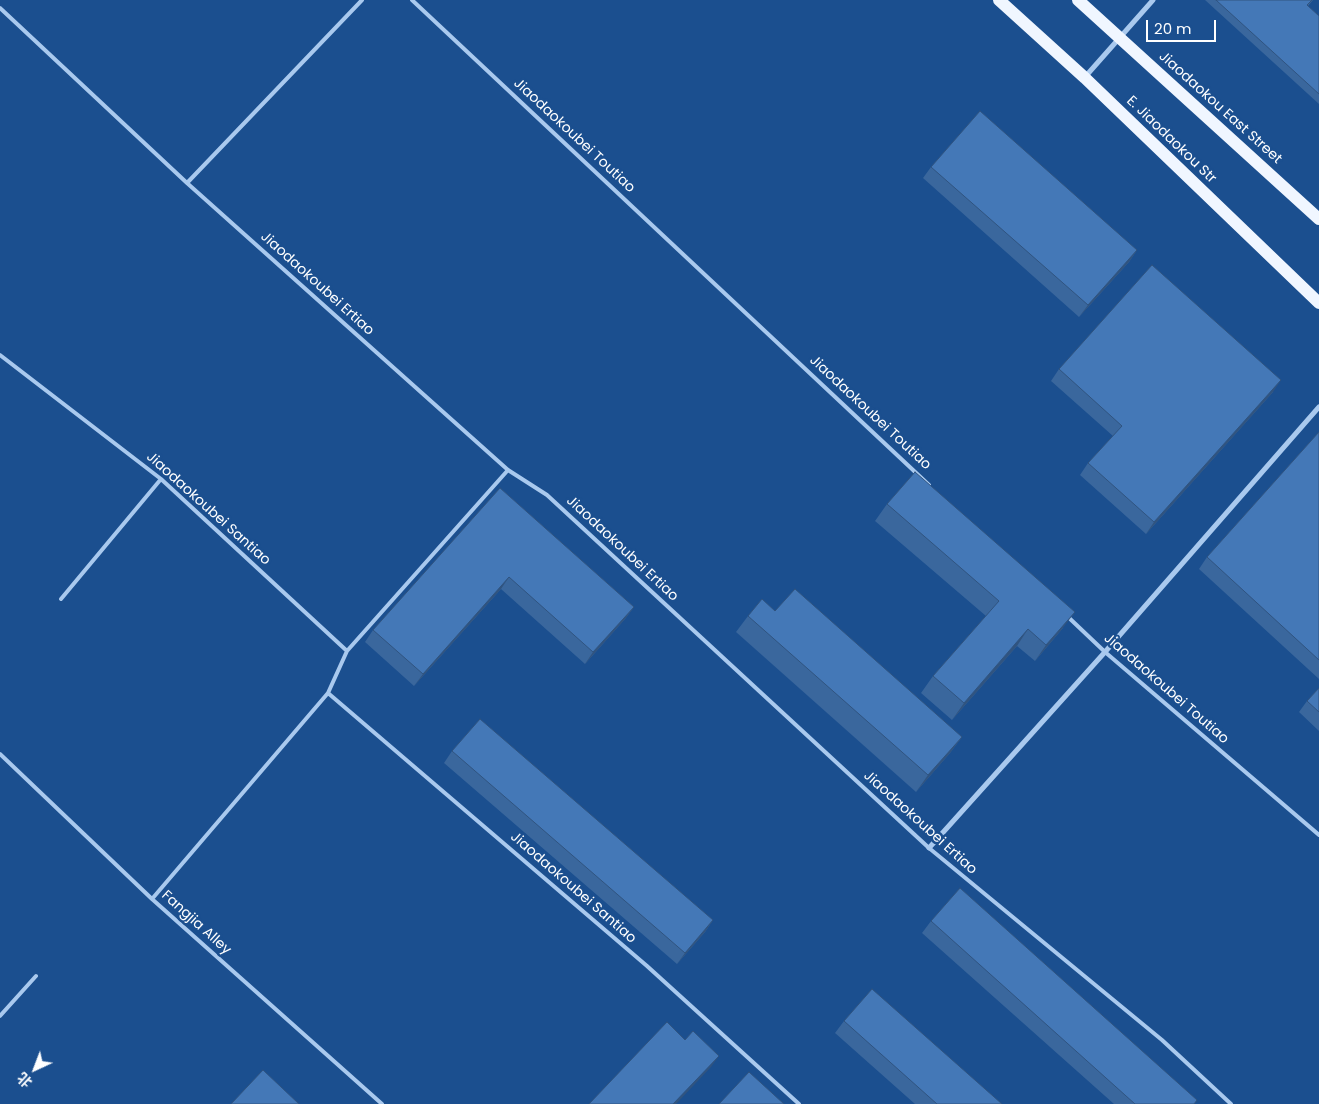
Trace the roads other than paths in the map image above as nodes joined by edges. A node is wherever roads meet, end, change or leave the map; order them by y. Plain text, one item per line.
1 (362, 0) edge
2 (412, 0) edge
3 (999, 0) edge
4 (1078, 0) edge
5 (1153, 0) edge
6 (0, 8) edge
7 (1120, 38) junction
8 (1085, 78) junction
9 (187, 183) junction
10 (1319, 219) edge
11 (1319, 303) edge
12 (0, 355) edge
13 (1319, 407) edge
14 (508, 470) junction
15 (161, 479) junction
16 (933, 489) edge
17 (61, 599) dead end
18 (1062, 611) edge
19 (347, 651) junction
20 (1106, 652) junction
21 (328, 693) junction
22 (0, 754) edge
23 (1319, 835) edge
24 (929, 848) junction
25 (152, 899) junction
26 (36, 976) dead end
27 (0, 1016) edge
28 (382, 1104) edge
29 (800, 1104) edge
30 (1231, 1104) edge

1 - 9 lane
2 - 16 lane, Jiaodaokoubei Toutiao
3 - 8 main road, E. Jiaodaokou Str
4 - 7 main road, Jiaodaokou East Street
5 - 7 street
6 - 9 lane, Jiaodaokoubei Ertiao
7 - 8 street
7 - 10 main road, Jiaodaokou East Street
8 - 11 main road, E. Jiaodaokou Str
9 - 14 lane, Jiaodaokoubei Ertiao
12 - 15 lane, Jiaodaokoubei Santiao
13 - 20 street
14 - 19 lane
14 - 24 lane, Jiaodaokoubei Ertiao
15 - 17 lane
15 - 19 lane, Jiaodaokoubei Santiao
18 - 20 lane, Jiaodaokoubei Toutiao
19 - 21 lane
20 - 23 lane, Jiaodaokoubei Toutiao
20 - 24 street
21 - 25 lane
21 - 29 lane, Jiaodaokoubei Santiao
22 - 25 lane, Fangjia Alley
24 - 30 lane, Jiaodaokoubei Ertiao
25 - 28 lane, Fangjia Alley
26 - 27 lane

